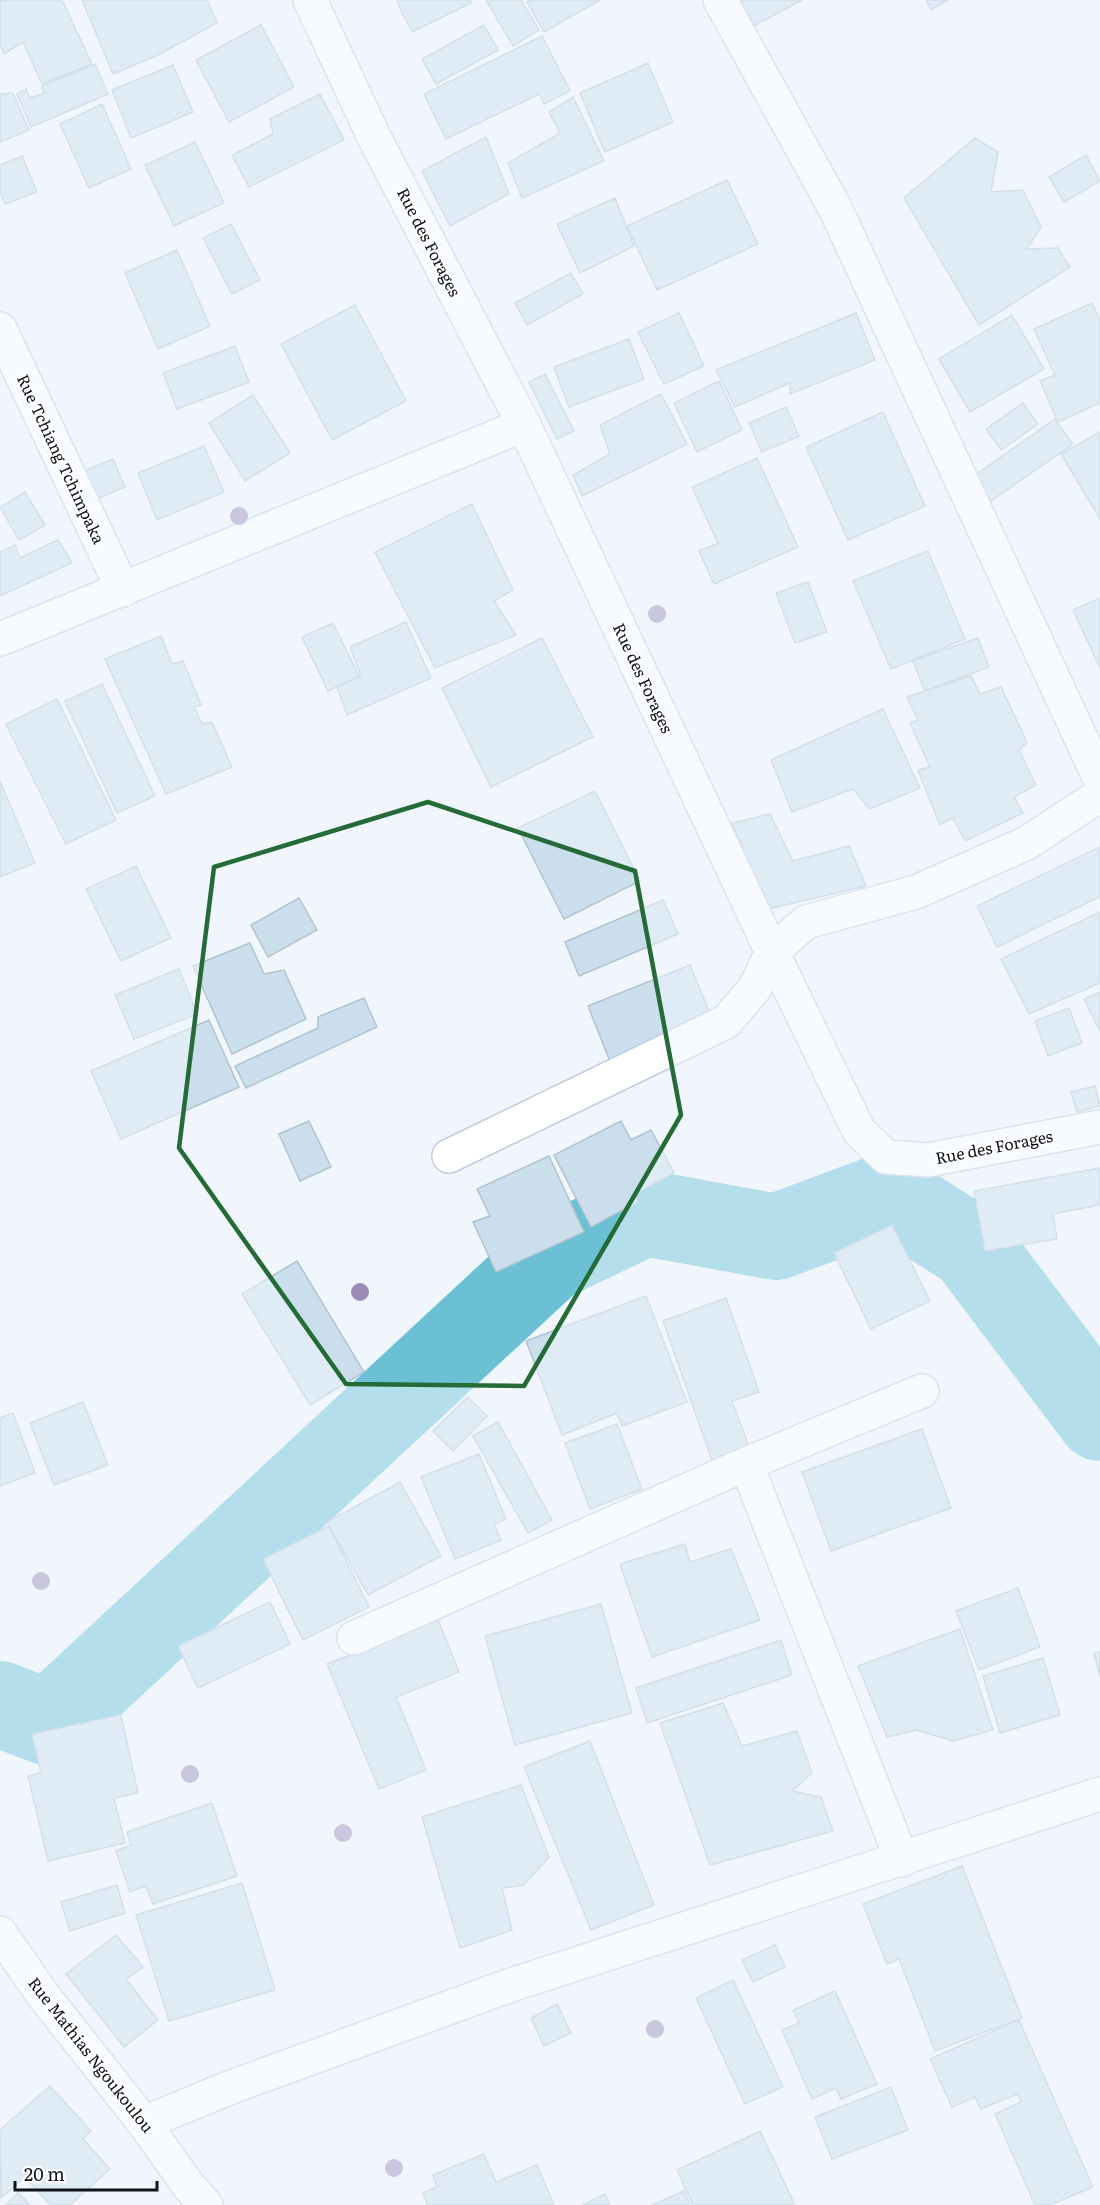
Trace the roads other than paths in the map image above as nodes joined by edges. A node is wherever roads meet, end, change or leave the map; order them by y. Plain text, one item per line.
1 (310, 0) edge
2 (720, 0) edge
3 (0, 329) edge
4 (524, 425) junction
5 (123, 590) junction
6 (0, 639) edge
7 (1100, 779) edge
8 (1100, 795) edge
9 (772, 952) junction
10 (1100, 1127) edge
11 (449, 1156) dead end
12 (922, 1391) dead end
13 (746, 1464) junction
14 (354, 1638) dead end
15 (1100, 1794) edge
16 (902, 1860) junction
17 (0, 1933) edge
18 (144, 2123) junction
19 (189, 2198) edge

1 - 4 street, Rue des Forages
2 - 7 street
3 - 5 street, Rue Tchiang Tchimpaka
4 - 5 street
4 - 9 street, Rue des Forages
5 - 6 street
8 - 9 street
9 - 10 street, Rue des Forages
9 - 11 street
12 - 13 street
13 - 14 street
13 - 16 street
15 - 16 street
16 - 18 street
17 - 18 street, Rue Mathias Ngoukoulou
18 - 19 street, Rue Mathias Ngoukoulou

